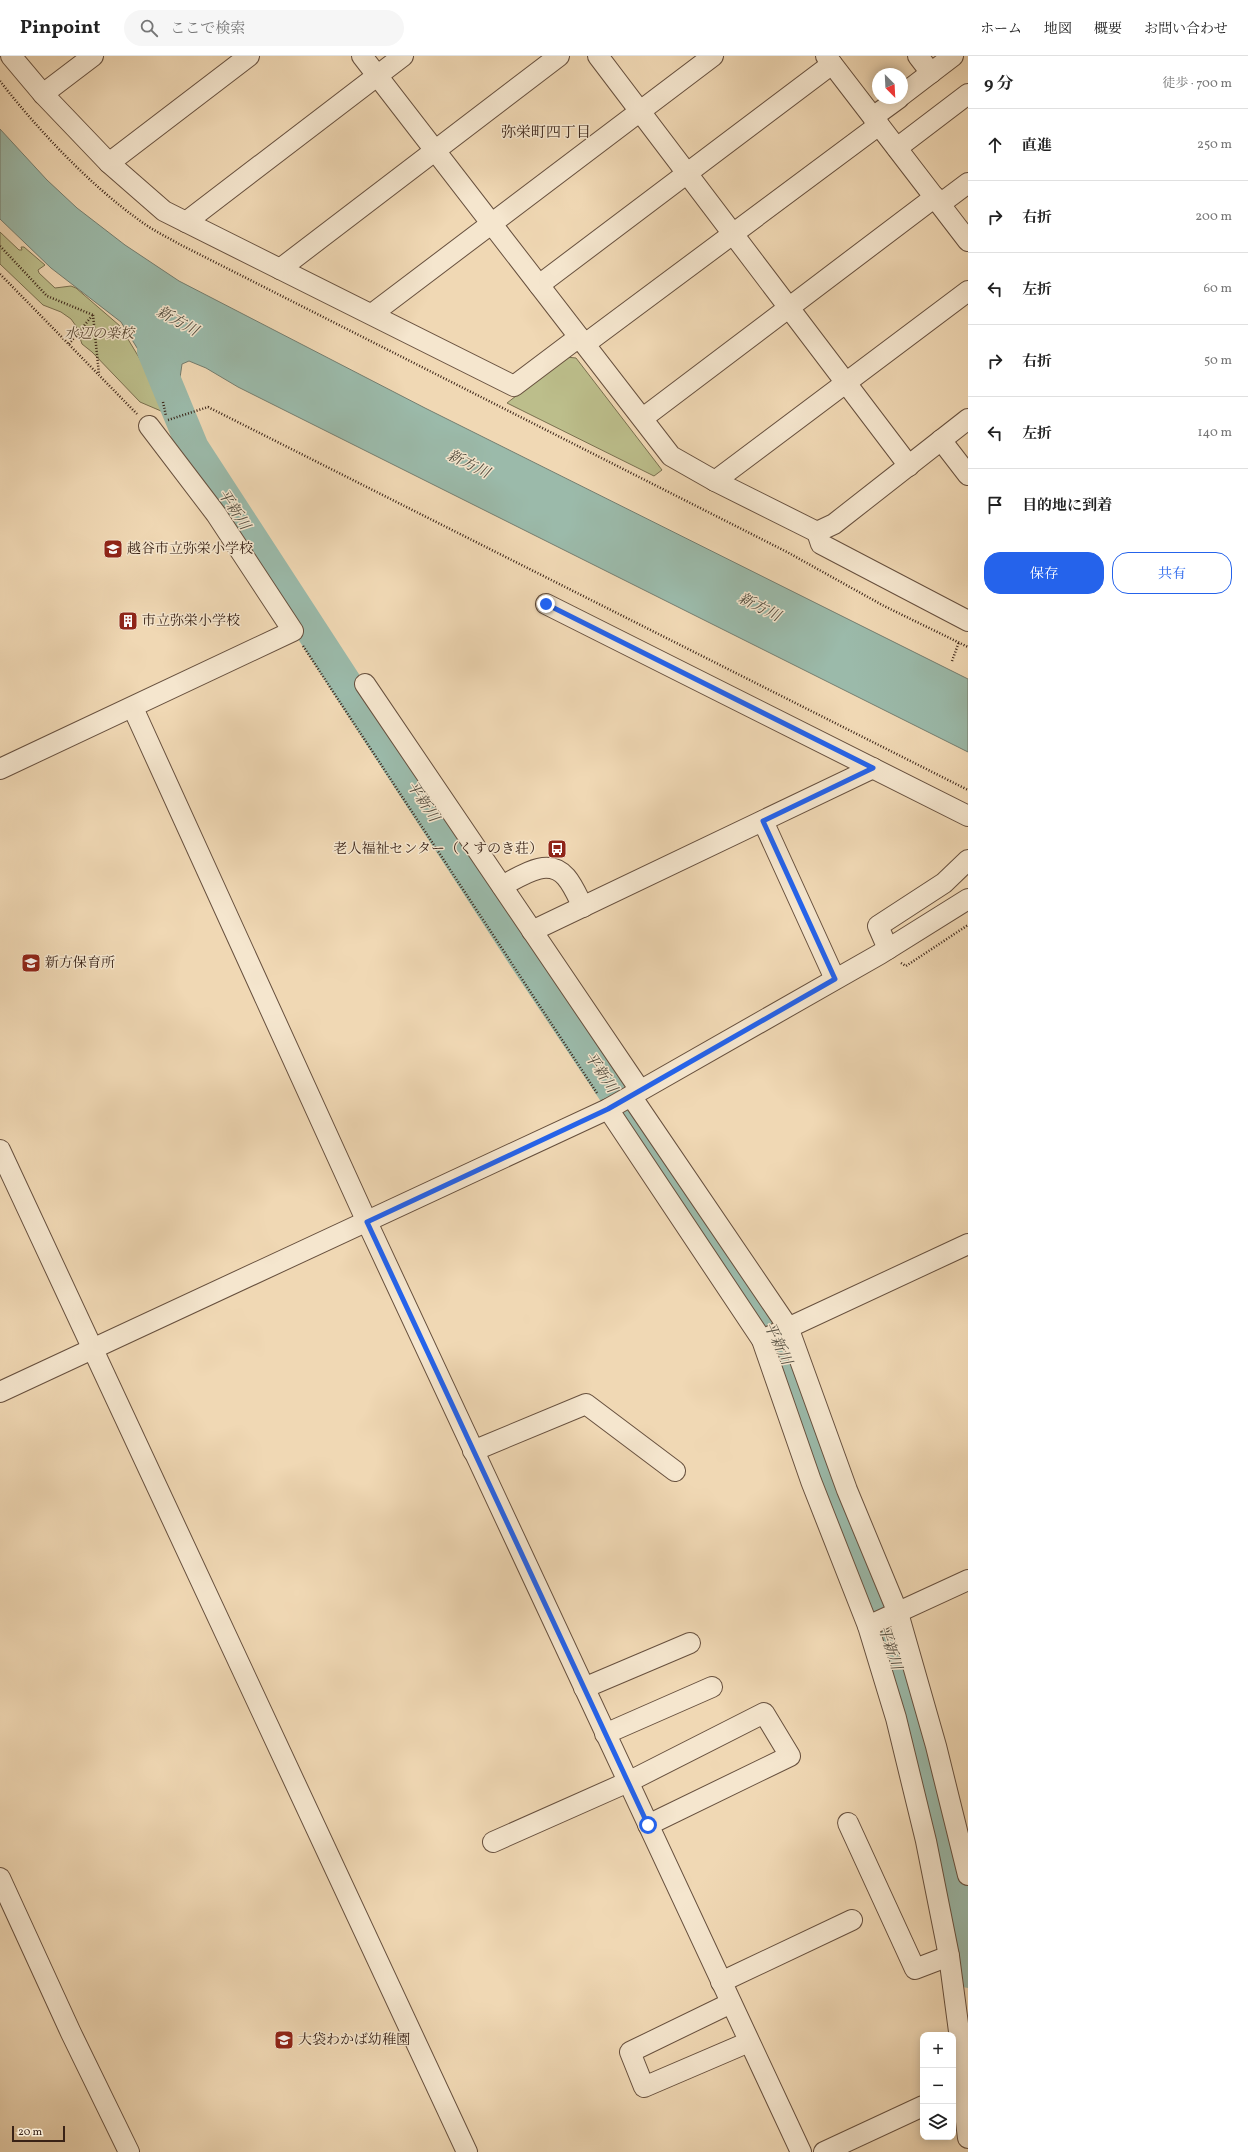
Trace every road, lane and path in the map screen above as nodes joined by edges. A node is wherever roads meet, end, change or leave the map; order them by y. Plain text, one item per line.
1 (10, 56) edge
2 (93, 56) edge
3 (249, 56) edge
4 (362, 56) edge
5 (403, 56) edge
6 (559, 56) edge
7 (598, 56) edge
8 (713, 56) edge
9 (918, 56) edge
10 (954, 56) edge
11 (829, 60) edge
12 (931, 73) junction
13 (378, 75) junction
14 (908, 90) edge
15 (43, 94) junction
16 (968, 94) edge
17 (893, 104) edge
18 (640, 112) junction
19 (876, 121) junction
20 (897, 148) junction
21 (435, 150) junction
22 (109, 163) junction
23 (688, 173) junction
24 (968, 183) edge
25 (937, 200) junction
26 (186, 222) junction
27 (492, 224) junction
28 (732, 233) junction
29 (968, 241) edge
30 (0, 246) edge
31 (280, 269) junction
32 (0, 274) edge
33 (539, 285) junction
34 (968, 290) edge
35 (789, 308) junction
36 (372, 314) junction
37 (93, 315) junction
38 (582, 340) junction
39 (69, 344) junction
40 (99, 374) junction
41 (844, 383) junction
42 (163, 402) dead end
43 (643, 418) junction
44 (968, 419) edge
45 (158, 423) junction
46 (941, 440) junction
47 (909, 466) junction
48 (968, 475) edge
49 (715, 481) junction
50 (817, 532) junction
51 (546, 604) dead end
52 (968, 621) edge
53 (293, 631) junction
54 (959, 643) dead end
55 (952, 661) dead end
56 (365, 684) dead end
57 (133, 708) junction
58 (873, 768) junction
59 (0, 769) edge
60 (968, 790) edge
61 (968, 816) edge
62 (763, 821) junction
63 (968, 860) edge
64 (502, 886) junction
65 (968, 899) edge
66 (583, 907) junction
67 (532, 931) junction
68 (888, 949) junction
69 (835, 979) junction
70 (636, 1093) junction
71 (608, 1109) junction
72 (0, 1150) edge
73 (367, 1222) junction
74 (968, 1244) edge
75 (788, 1327) junction
76 (762, 1340) junction
77 (92, 1349) junction
78 (0, 1392) edge
79 (474, 1451) junction
80 (674, 1471) dead end
81 (968, 1580) edge
82 (898, 1612) junction
83 (868, 1626) junction
84 (690, 1643) dead end
85 (712, 1686) dead end
86 (584, 1688) junction
87 (605, 1734) junction
88 (628, 1782) junction
89 (848, 1823) dead end
90 (648, 1825) junction
91 (493, 1842) dead end
92 (968, 1875) edge
93 (0, 1878) edge
94 (852, 1920) dead end
95 (949, 1956) junction
96 (721, 1982) junction
97 (731, 2003) junction
98 (749, 2042) junction
99 (962, 2088) edge
100 (920, 2107) edge
101 (968, 2138) edge
102 (129, 2152) edge
103 (467, 2152) edge
104 (801, 2152) edge
105 (824, 2152) edge

1 - 15 street
2 - 15 street
3 - 22 street
4 - 13 street
5 - 13 street
6 - 21 street
7 - 18 street
8 - 18 street
9 - 12 street
10 - 12 street
11 - 19 street
11 - 23 street
12 - 14 street
13 - 21 street
13 - 26 street
15 - 22 street
16 - 20 street
17 - 19 street
18 - 23 street
18 - 27 street
19 - 20 street
19 - 28 street
20 - 25 street
21 - 27 street
21 - 31 street
22 - 26 street
23 - 28 street
23 - 33 street
24 - 25 street
25 - 29 street
25 - 35 street
26 - 31 street
27 - 33 street
27 - 36 street
28 - 35 street
28 - 38 street
30 - 37 path
31 - 36 street
32 - 39 path
33 - 38 street
34 - 41 street
35 - 41 street
35 - 43 street
36 - 38 street
37 - 39 path
37 - 40 path
38 - 43 street
39 - 40 path
40 - 45 path
41 - 47 street
41 - 49 street
42 - 45 path
43 - 49 street
44 - 46 street
45 - 53 street
45 - 60 path
46 - 47 street
46 - 48 street
47 - 50 street
49 - 50 street
50 - 52 street
51 - 58 street
53 - 57 street
53 - 71 path
54 - 55 path
56 - 64 street
57 - 59 street
57 - 73 street
58 - 61 street
58 - 62 street
62 - 66 street
62 - 69 street
63 - 68 street
64 - 66 street
64 - 67 street
65 - 68 street
66 - 67 street
67 - 70 street
68 - 69 street
69 - 70 street
70 - 71 street
70 - 75 street
71 - 73 street
71 - 76 street
72 - 77 street
73 - 77 street
73 - 79 street
74 - 75 street
75 - 76 street
75 - 82 street
76 - 83 street
77 - 78 street
77 - 103 street
79 - 80 street
79 - 86 street
81 - 82 street
82 - 83 street
82 - 92 street
83 - 95 street
84 - 86 street
85 - 87 street
86 - 87 street
87 - 88 street
88 - 90 street
88 - 90 street
88 - 91 street
89 - 95 street
90 - 96 street
93 - 102 street
94 - 96 street
95 - 99 street
96 - 97 street
97 - 98 street
97 - 98 street
98 - 104 street
99 - 101 street
100 - 105 street

